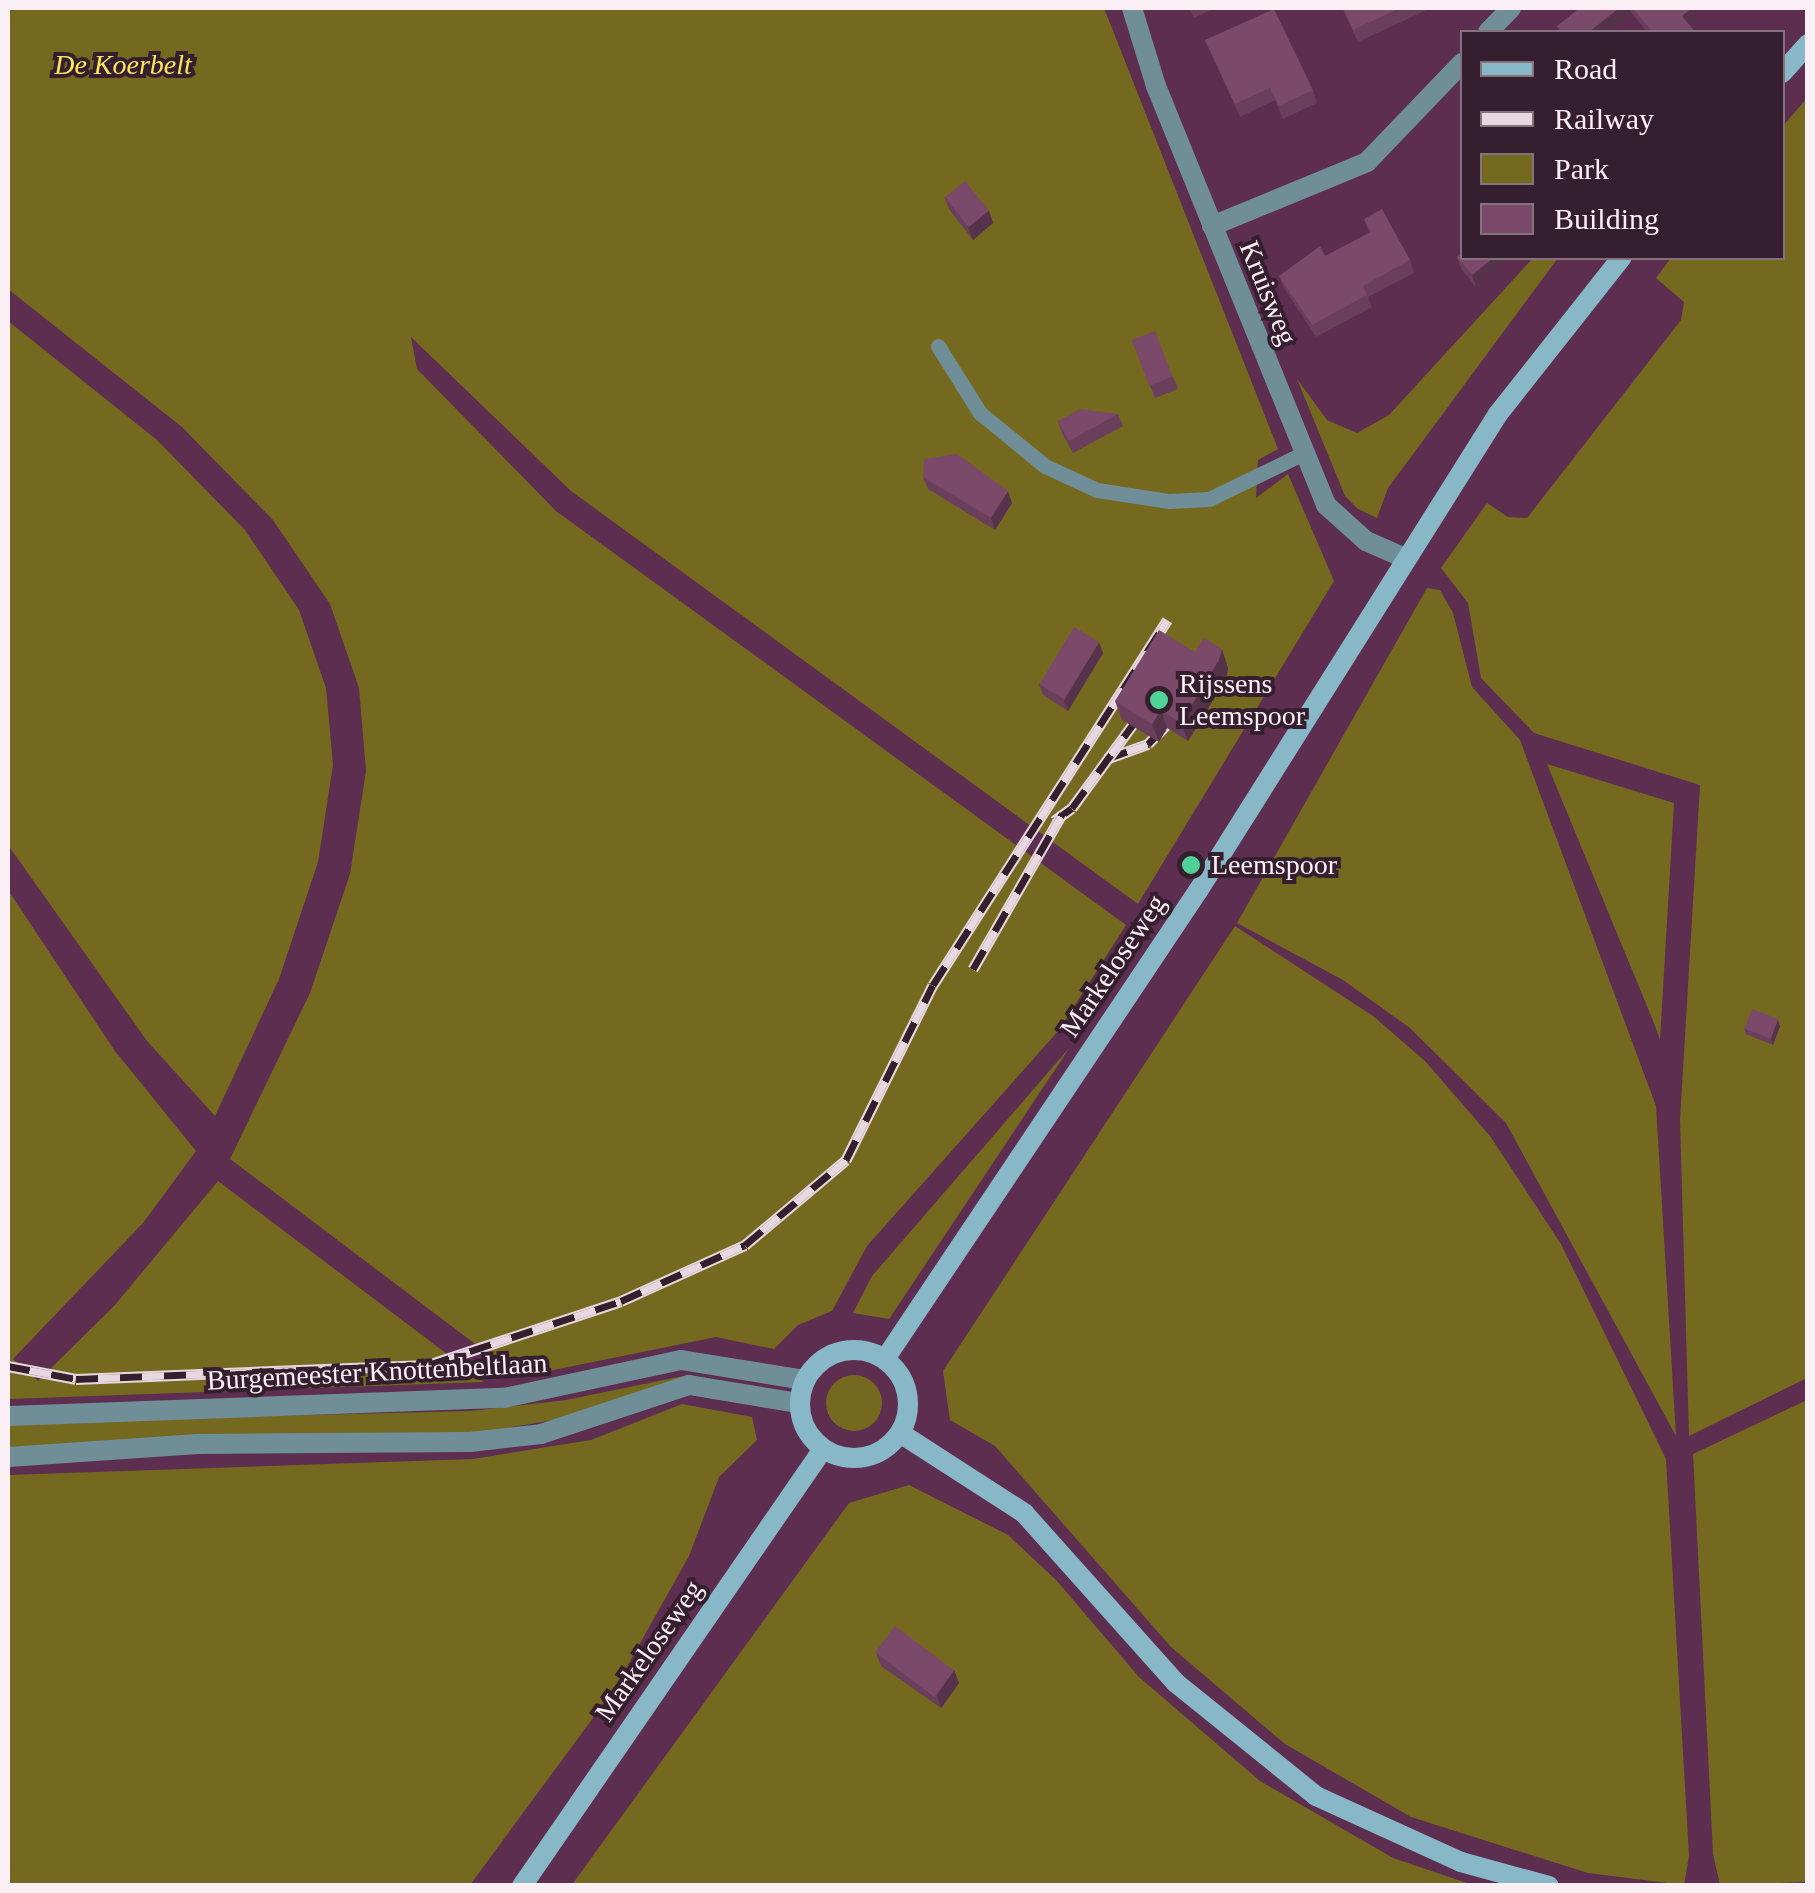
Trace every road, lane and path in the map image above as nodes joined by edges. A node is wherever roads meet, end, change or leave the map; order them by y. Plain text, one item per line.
1 (1132, 8) edge
2 (1510, 8) edge
3 (1490, 30) edge
4 (1808, 44) edge
5 (1460, 64) edge
6 (1785, 70) edge
7 (1212, 226) junction
8 (1619, 260) edge
9 (938, 346) dead end
10 (1304, 454) junction
11 (1406, 558) junction
12 (885, 1359) junction
13 (805, 1380) junction
14 (798, 1404) junction
15 (8, 1416) edge
16 (900, 1433) junction
17 (823, 1449) junction
18 (8, 1457) edge
19 (522, 1886) edge
20 (1549, 1886) edge

1 - 7 street, Kruisweg
2 - 3 street
4 - 6 main road
5 - 7 street
7 - 10 street, Kruisweg
8 - 11 main road, Markeloseweg
9 - 10 lane
10 - 11 street, Kruisweg
11 - 12 main road, Markeloseweg
12 - 13 main road
12 - 16 main road
13 - 14 main road
13 - 15 street, Burgemeester Knottenbeltlaan
14 - 17 main road
14 - 18 street
16 - 17 main road
16 - 20 main road
17 - 19 main road, Markeloseweg

